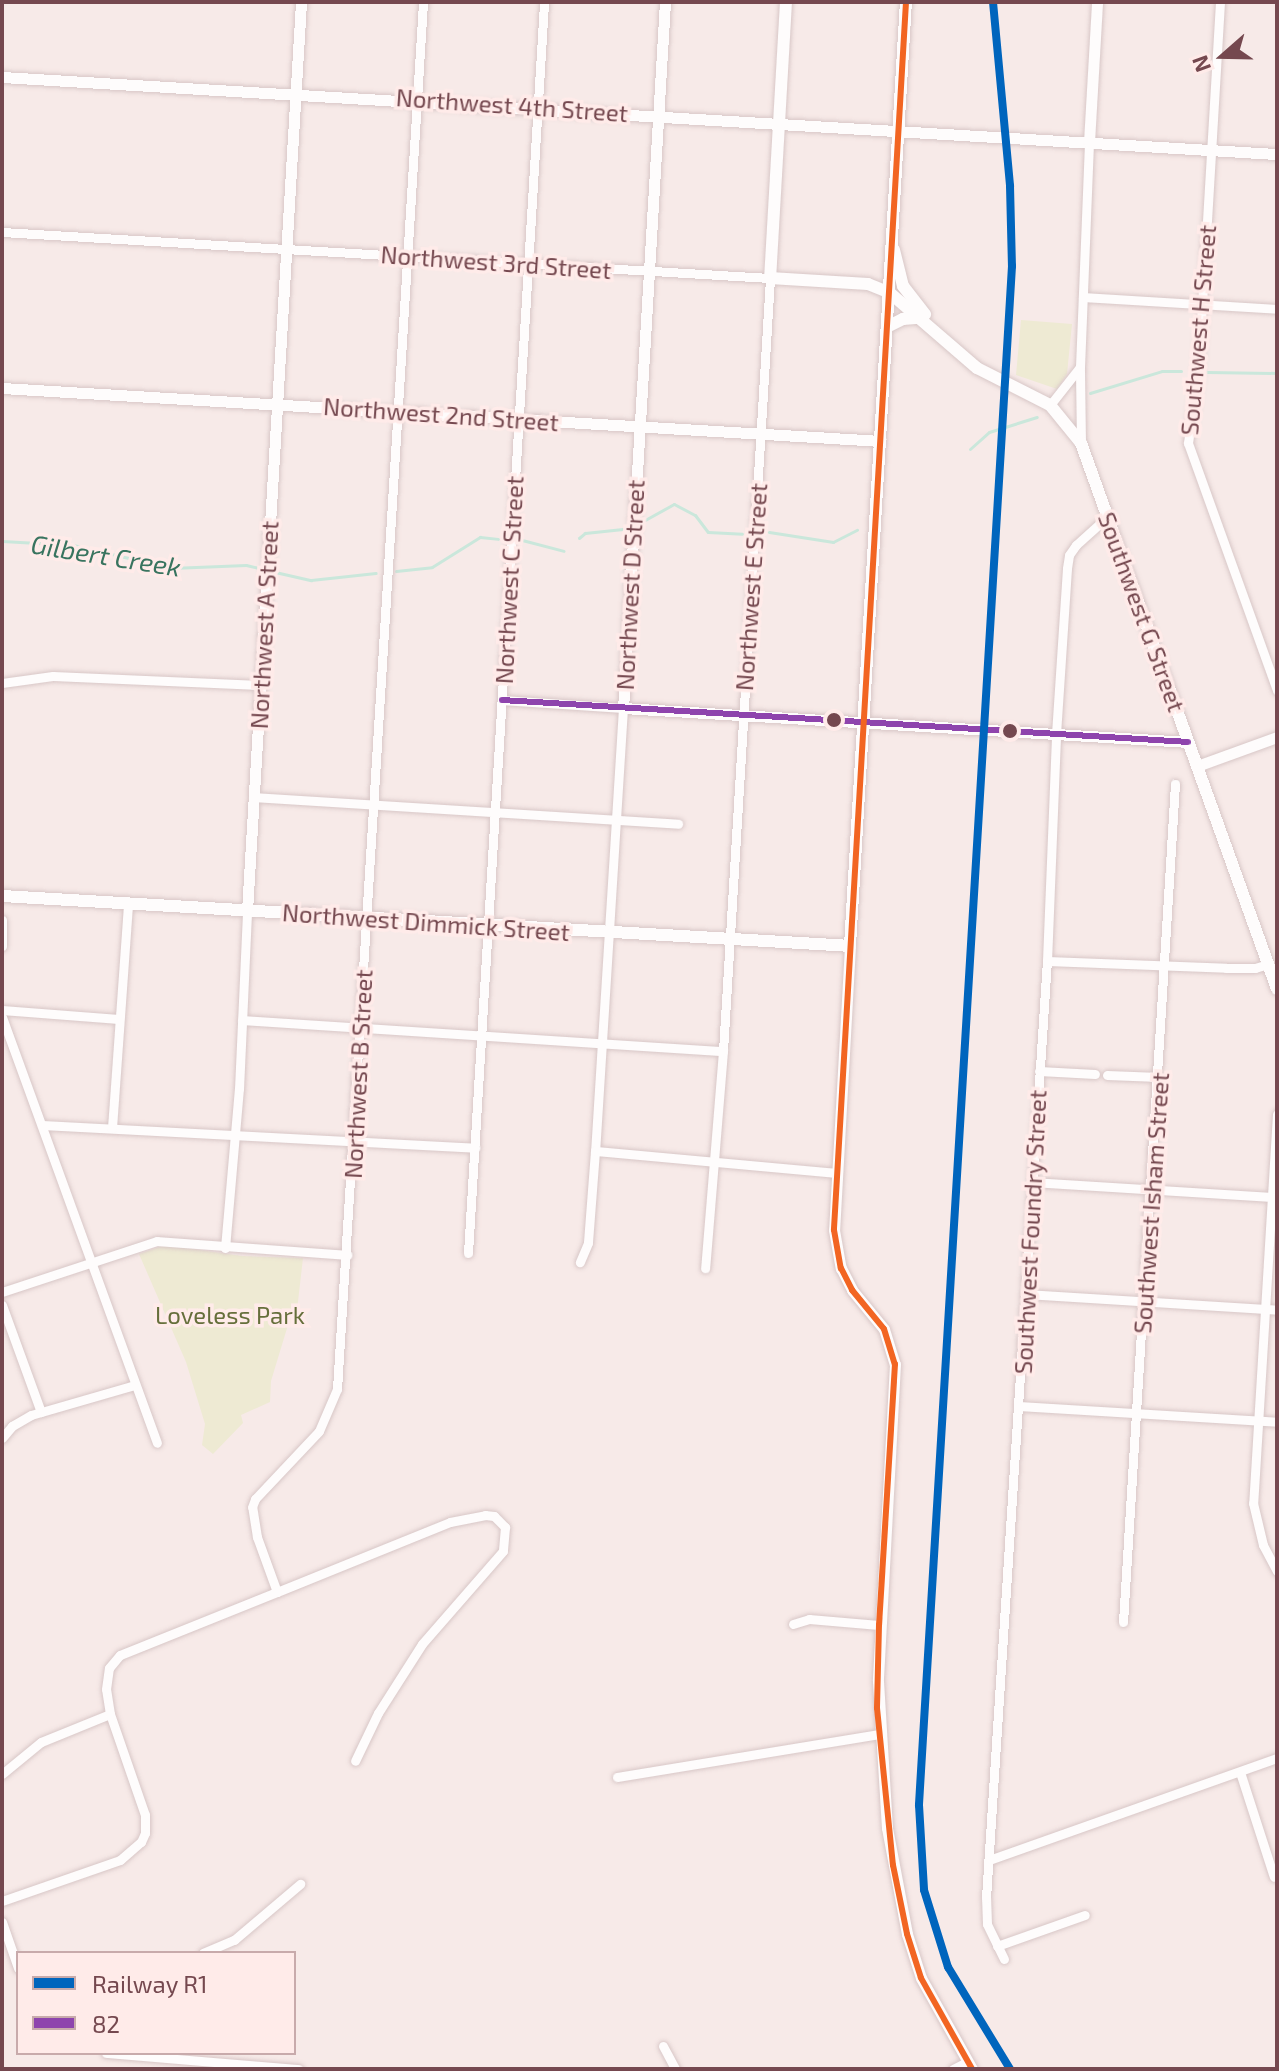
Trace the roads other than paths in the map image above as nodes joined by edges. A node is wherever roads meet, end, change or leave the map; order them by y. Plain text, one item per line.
1 (301, 2) edge
2 (423, 2) edge
3 (544, 2) edge
4 (665, 2) edge
5 (786, 2) edge
6 (906, 2) edge
7 (1097, 2) edge
8 (1220, 2) edge
9 (2, 77) edge
10 (296, 92) junction
11 (417, 99) junction
12 (537, 107) junction
13 (658, 115) junction
14 (779, 122) junction
15 (899, 130) junction
16 (1089, 142) junction
17 (1211, 150) junction
18 (1277, 154) edge
19 (2, 232) edge
20 (893, 237) junction
21 (286, 249) junction
22 (408, 257) junction
23 (528, 264) junction
24 (649, 272) junction
25 (888, 272) junction
26 (770, 278) junction
27 (868, 284) junction
28 (890, 293) junction
29 (1083, 297) junction
30 (1202, 305) junction
31 (1277, 309) edge
32 (919, 318) junction
33 (887, 327) junction
34 (964, 359) junction
35 (1080, 367) junction
36 (2, 388) edge
37 (277, 403) junction
38 (1050, 405) junction
39 (398, 411) junction
40 (519, 418) junction
41 (639, 426) junction
42 (760, 434) junction
43 (880, 441) junction
44 (1081, 443) junction
45 (1107, 517) junction
46 (2, 683) edge
47 (260, 685) junction
48 (1277, 690) edge
49 (502, 700) junction
50 (623, 708) junction
51 (743, 715) junction
52 (864, 723) junction
53 (1056, 734) junction
54 (1277, 737) edge
55 (1188, 742) junction
56 (1197, 766) junction
57 (1175, 784) dead end
58 (253, 797) junction
59 (374, 805) junction
60 (495, 813) junction
61 (615, 820) junction
62 (678, 824) dead end
63 (2, 896) edge
64 (128, 905) junction
65 (247, 911) junction
66 (366, 918) junction
67 (2, 920) edge
68 (488, 926) junction
69 (609, 934) junction
70 (730, 939) junction
71 (2, 946) edge
72 (850, 946) junction
73 (1047, 961) junction
74 (1268, 964) junction
75 (1166, 966) junction
76 (1276, 983) edge
77 (2, 1010) edge
78 (2, 1017) edge
79 (119, 1019) junction
80 (242, 1020) junction
81 (361, 1028) junction
82 (481, 1035) junction
83 (602, 1043) junction
84 (723, 1051) junction
85 (1039, 1071) junction
86 (1095, 1074) dead end
87 (1107, 1075) dead end
88 (1159, 1077) junction
89 (1277, 1114) edge
90 (42, 1125) junction
91 (112, 1128) junction
92 (233, 1134) junction
93 (354, 1141) junction
94 (475, 1148) junction
95 (595, 1151) junction
96 (711, 1162) junction
97 (838, 1173) junction
98 (1032, 1182) junction
99 (1152, 1191) junction
100 (1272, 1197) junction
101 (225, 1248) junction
102 (468, 1253) dead end
103 (347, 1255) junction
104 (90, 1261) junction
105 (580, 1262) dead end
106 (705, 1268) dead end
107 (2, 1292) edge
108 (1026, 1294) junction
109 (1145, 1301) junction
110 (2, 1305) edge
111 (1266, 1309) junction
112 (1277, 1310) edge
113 (135, 1385) junction
114 (1019, 1406) junction
115 (41, 1412) junction
116 (1138, 1413) junction
117 (1258, 1421) junction
118 (1277, 1422) edge
119 (2, 1438) edge
120 (157, 1443) dead end
121 (1277, 1571) edge
122 (277, 1592) junction
123 (1123, 1622) dead end
124 (793, 1624) dead end
125 (879, 1625) junction
126 (110, 1714) junction
127 (879, 1734) junction
128 (1277, 1758) edge
129 (355, 1761) dead end
130 (1240, 1772) junction
131 (2, 1774) edge
132 (617, 1777) dead end
133 (989, 1860) junction
134 (1274, 1877) dead end
135 (300, 1884) dead end
136 (2, 1901) edge
137 (1085, 1915) dead end
138 (2, 1922) edge
139 (997, 1946) junction
140 (208, 1951) edge
141 (1004, 1959) dead end
142 (16, 1962) edge
143 (663, 2046) dead end
144 (130, 2055) edge
145 (970, 2066) edge
146 (298, 2069) edge
147 (675, 2069) edge
148 (953, 2069) edge

1 - 10 street, Northwest A Street
2 - 11 street, Northwest B Street
3 - 12 street, Northwest C Street
4 - 13 street, Northwest D Street
5 - 14 main road, Northwest E Street
6 - 15 main road
7 - 16 street, Southwest G Street
8 - 17 street, Southwest H Street
9 - 10 street, Northwest 4th Street
10 - 11 street, Northwest 4th Street
10 - 21 street, Northwest A Street
11 - 12 street, Northwest 4th Street
11 - 22 street, Northwest B Street
12 - 13 street, Northwest 4th Street
12 - 23 street, Northwest C Street
13 - 14 street, Northwest 4th Street
13 - 24 street, Northwest D Street
14 - 15 street, Northwest 4th Street
14 - 26 main road, Northwest E Street
15 - 16 street, Northwest 4th Street
15 - 20 main road
16 - 17 street, Northwest 4th Street
16 - 29 street, Southwest G Street
17 - 18 street, Northwest 4th Street
17 - 30 street, Southwest H Street
19 - 21 street, Northwest 3rd Street
20 - 25 main road
20 - 34 main road, Northwest 3rd Street
21 - 22 street, Northwest 3rd Street
21 - 37 street, Northwest A Street
22 - 23 street, Northwest 3rd Street
22 - 39 street, Northwest B Street
23 - 24 street, Northwest 3rd Street
23 - 40 street, Northwest C Street
24 - 26 street, Northwest 3rd Street
24 - 41 street, Northwest D Street
25 - 27 main road
25 - 28 main road
26 - 27 main road, Northwest 3rd Street
26 - 42 street, Northwest E Street
27 - 28 main road, Northwest 3rd Street
28 - 32 main road, Northwest 3rd Street
28 - 33 main road
29 - 30 street
29 - 35 street, Southwest G Street
30 - 31 street
30 - 48 street, Southwest H Street
32 - 33 main road
32 - 34 main road, Northwest 3rd Street
33 - 43 main road
34 - 38 main road, Northwest 3rd Street
35 - 38 street
35 - 44 street, Southwest G Street
36 - 37 street, Northwest 2nd Street
37 - 39 street, Northwest 2nd Street
37 - 47 street, Northwest A Street
38 - 44 main road, Northwest 3rd Street
39 - 40 street, Northwest 2nd Street
39 - 59 street, Northwest B Street
40 - 41 street, Northwest 2nd Street
40 - 49 street, Northwest C Street
41 - 42 street, Northwest 2nd Street
41 - 50 street, Northwest D Street
42 - 43 street, Northwest 2nd Street
42 - 51 street, Northwest E Street
43 - 52 main road
44 - 45 main road, Southwest G Street
45 - 53 street, Southwest Foundry Street
45 - 55 main road, Southwest G Street
46 - 47 street
47 - 58 street, Northwest A Street
49 - 50 street
49 - 60 street, Northwest C Street
50 - 51 street
50 - 61 street, Northwest D Street
51 - 52 street
51 - 70 street, Northwest E Street
52 - 53 street
52 - 72 main road
53 - 55 street
53 - 73 street, Southwest Foundry Street
54 - 56 street
55 - 56 main road, Southwest G Street
56 - 74 main road, Southwest G Street
57 - 75 street, Southwest Isham Street
58 - 59 street
58 - 65 street, Northwest A Street
59 - 60 street
59 - 66 street, Northwest B Street
60 - 61 street
60 - 68 street, Northwest C Street
61 - 62 street
61 - 69 street, Northwest D Street
63 - 64 main road, Northwest Dimmick Street
64 - 65 main road, Northwest Dimmick Street
64 - 79 street
65 - 66 main road, Northwest Dimmick Street
65 - 80 street, Northwest A Street
66 - 68 main road, Northwest Dimmick Street
66 - 81 street, Northwest B Street
67 - 71 street
68 - 69 main road, Northwest Dimmick Street
68 - 82 street, Northwest C Street
69 - 70 main road, Northwest Dimmick Street
69 - 83 street, Northwest D Street
70 - 72 main road, Northwest Dimmick Street
70 - 84 street, Northwest E Street
72 - 97 street
73 - 75 street
73 - 85 street, Southwest Foundry Street
74 - 75 street
74 - 76 main road, Southwest G Street
75 - 88 street, Southwest Isham Street
77 - 79 street
78 - 90 street
79 - 91 street
80 - 81 street
80 - 92 street, Northwest A Street
81 - 82 street
81 - 93 street, Northwest B Street
82 - 83 street
82 - 94 street, Northwest C Street
83 - 84 street
83 - 95 street, Northwest D Street
84 - 96 street, Northwest E Street
85 - 86 street
85 - 98 street, Southwest Foundry Street
87 - 88 street
88 - 99 street, Southwest Isham Street
89 - 100 street
90 - 91 street
90 - 104 street
91 - 92 street
92 - 93 street
92 - 101 street, Northwest A Street
93 - 94 street
93 - 103 street, Northwest B Street
94 - 102 street, Northwest C Street
95 - 96 street
95 - 105 street, Northwest D Street
96 - 97 street
96 - 106 street, Northwest E Street
97 - 125 street
98 - 99 street
98 - 108 street, Southwest Foundry Street
99 - 100 street
99 - 109 street, Southwest Isham Street
100 - 111 street
101 - 103 street
101 - 104 street
103 - 122 street, Northwest B Street
104 - 107 street
104 - 113 street
108 - 109 street
108 - 114 street, Southwest Foundry Street
109 - 111 street
109 - 116 street, Southwest Isham Street
110 - 115 street
111 - 112 street
111 - 117 street
113 - 115 street
113 - 120 street
114 - 116 street
114 - 133 street, Southwest Foundry Street
115 - 119 street
116 - 117 street
116 - 123 street, Southwest Isham Street
117 - 118 street
117 - 121 street
122 - 126 street
122 - 129 street
124 - 125 street
125 - 127 street
126 - 131 street
126 - 136 street
127 - 132 street
127 - 145 street
128 - 130 street
130 - 133 street
130 - 134 street
133 - 139 street, Southwest Foundry Street
135 - 140 street
137 - 139 street
138 - 142 street
139 - 141 street, Southwest Foundry Street
143 - 147 street
144 - 146 street
145 - 148 street

